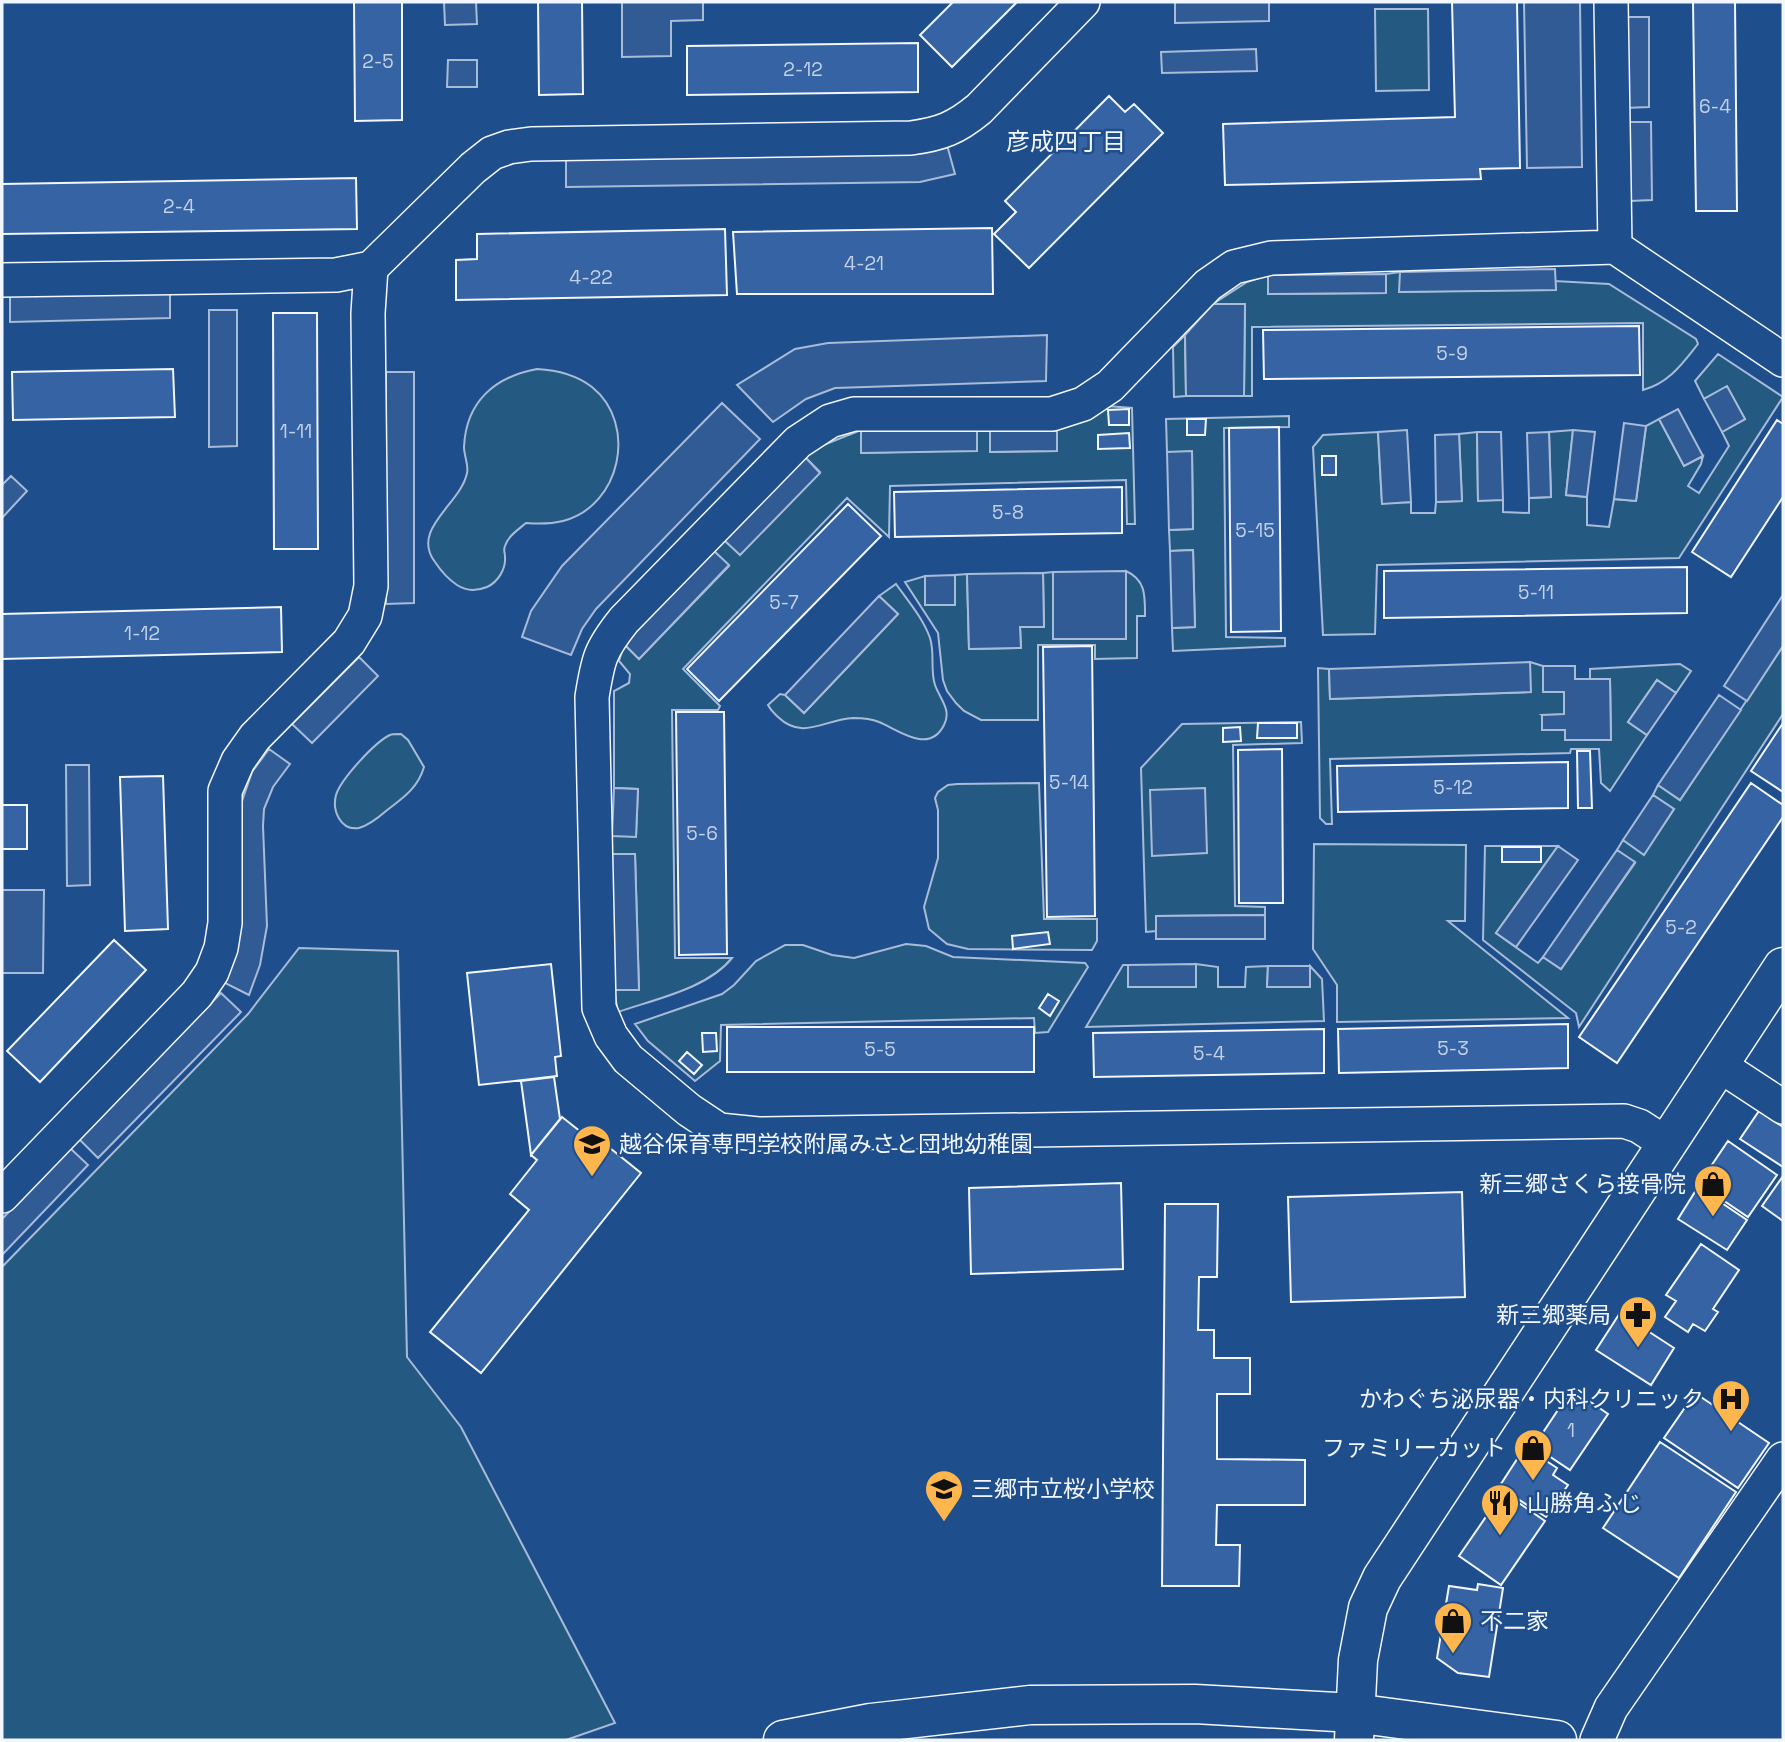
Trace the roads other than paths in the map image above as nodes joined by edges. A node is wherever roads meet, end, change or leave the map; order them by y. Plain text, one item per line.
1 (1083, 2) edge
2 (1611, 2) edge
3 (1615, 247) junction
4 (371, 268) junction
5 (2, 281) edge
6 (1783, 360) edge
7 (1783, 967) edge
8 (1719, 1065) junction
9 (1783, 1107) edge
10 (1667, 1144) junction
11 (2, 1196) edge
12 (1783, 1459) edge
13 (1354, 1727) edge
14 (792, 1739) edge
15 (1557, 1740) edge
16 (1597, 1740) edge

1 - 4 street
2 - 3 street
3 - 6 street
3 - 10 street
4 - 5 street
4 - 11 street
7 - 8 street
8 - 9 street
8 - 10 street
10 - 13 street
12 - 16 street
13 - 14 street
13 - 15 street

